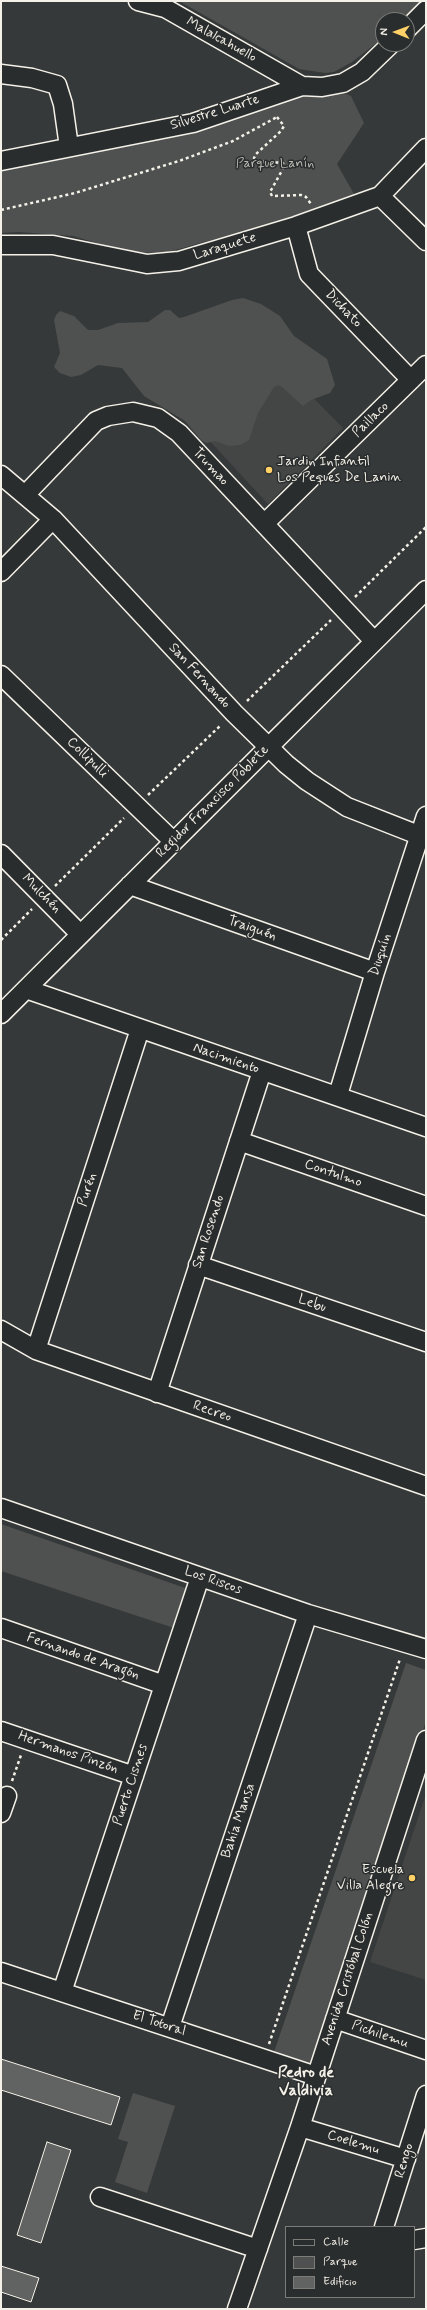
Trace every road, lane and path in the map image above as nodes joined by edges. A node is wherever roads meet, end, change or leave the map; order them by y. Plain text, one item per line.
1 (138, 1) edge
2 (167, 5) edge
3 (426, 10) edge
4 (415, 21) edge
5 (383, 52) edge
6 (1, 74) edge
7 (302, 86) junction
8 (264, 99) junction
9 (277, 117) junction
10 (69, 148) junction
11 (426, 148) edge
12 (1, 161) edge
13 (380, 196) junction
14 (1, 210) edge
15 (318, 218) junction
16 (296, 226) junction
17 (426, 241) edge
18 (1, 244) edge
19 (426, 366) edge
20 (411, 380) junction
21 (1, 475) edge
22 (25, 495) junction
23 (53, 519) junction
24 (264, 524) junction
25 (426, 527) edge
26 (1, 572) edge
27 (426, 590) edge
28 (343, 609) junction
29 (374, 641) junction
30 (1, 675) edge
31 (234, 713) junction
32 (268, 747) junction
33 (136, 806) junction
34 (426, 816) edge
35 (423, 836) edge
36 (173, 841) junction
37 (1, 854) edge
38 (130, 885) junction
39 (44, 897) junction
40 (80, 934) junction
41 (1, 940) edge
42 (375, 972) junction
43 (26, 989) junction
44 (1, 1014) edge
45 (140, 1029) junction
46 (262, 1071) junction
47 (338, 1096) junction
48 (426, 1127) edge
49 (239, 1141) junction
50 (426, 1206) edge
51 (198, 1265) junction
52 (1, 1330) edge
53 (426, 1342) edge
54 (36, 1350) junction
55 (156, 1393) junction
56 (426, 1486) edge
57 (1, 1508) edge
58 (200, 1577) junction
59 (308, 1614) junction
60 (1, 1628) edge
61 (406, 1643) junction
62 (426, 1649) edge
63 (164, 1685) junction
64 (1, 1731) edge
65 (426, 1740) edge
66 (22, 1755) dead end
67 (134, 1776) junction
68 (7, 1796) joint
69 (1, 1813) edge
70 (1, 1972) edge
71 (62, 1992) junction
72 (335, 2020) junction
73 (170, 2027) junction
74 (426, 2050) edge
75 (264, 2059) junction
76 (316, 2076) junction
77 (426, 2094) edge
78 (300, 2127) junction
79 (406, 2159) junction
80 (100, 2197) dead end
81 (384, 2226) edge
82 (426, 2238) edge
83 (415, 2240) edge
84 (258, 2249) junction
85 (237, 2309) edge

1 - 2 street, Malalcahuello
2 - 7 street, Malalcahuello
3 - 4 street
5 - 7 street, Silvestre Luarte
6 - 10 street
7 - 8 street, Silvestre Luarte
8 - 9 path
8 - 10 street, Silvestre Luarte
9 - 14 path
9 - 15 path
10 - 12 street, Silvestre Luarte
11 - 13 street, Laraquete
13 - 15 street, Laraquete
13 - 17 street
15 - 16 street, Laraquete
16 - 18 street, Laraquete
16 - 20 street, Dichato
19 - 20 street, Paillaco
20 - 24 street, Paillaco
21 - 22 street, San Fernando
22 - 23 street, San Fernando
22 - 24 street, Trumao
23 - 26 street
23 - 31 street, San Fernando
24 - 28 street, Trumao
25 - 28 path
27 - 29 street, Regidor Francisco Poblete
28 - 29 street, Trumao
28 - 31 path
29 - 32 street, Regidor Francisco Poblete
30 - 33 street, Collipulli
31 - 32 street, San Fernando
31 - 33 path
32 - 35 street, San Fernando
32 - 36 street, Regidor Francisco Poblete
33 - 36 street, Collipulli
33 - 39 path
34 - 35 street, Diuquín
35 - 42 street, Diuquín
36 - 38 street, Regidor Francisco Poblete
37 - 39 street, Mulchén
38 - 40 street, Regidor Francisco Poblete
38 - 42 street, Traiguén
39 - 40 street, Mulchén
39 - 41 path
40 - 43 street, Regidor Francisco Poblete
42 - 47 street, Diuquín
43 - 44 street, Regidor Francisco Poblete
43 - 45 street, Nacimiento
45 - 46 street, Nacimiento
45 - 54 street, Purén
46 - 47 street, Nacimiento
46 - 49 street, San Rosendo
47 - 48 street, Nacimiento
49 - 50 street, Contulmo
49 - 51 street, San Rosendo
51 - 53 street, Lebu
51 - 55 street, San Rosendo
52 - 54 street, Recreo
54 - 55 street, Recreo
55 - 56 street, Recreo
57 - 58 street, Los Riscos
58 - 59 street, Los Riscos
58 - 63 street, Puerto Cisnes
59 - 61 street, Los Riscos
59 - 73 street, Bahía Mansa
60 - 63 street, Fernando de Aragón
61 - 62 street, Los Riscos
61 - 75 path
63 - 67 street, Puerto Cisnes
64 - 67 street, Hermanos Pinzón
65 - 72 street, Avenida Cristóbal Colón
66 - 68 path
67 - 71 street, Puerto Cisnes
68 - 69 street
70 - 71 street, El Totoral
71 - 73 street, El Totoral
72 - 74 street, Pichilemu
72 - 76 street, Avenida Cristóbal Colón
73 - 75 street, El Totoral
75 - 76 street, El Totoral
76 - 78 street, Avenida Cristóbal Colón
77 - 79 street, Rengo
78 - 79 street, Coelemu
78 - 84 street, Avenida Cristóbal Colón
79 - 81 street, Rengo
80 - 84 street
82 - 83 street
84 - 85 street, Avenida Cristóbal Colón

